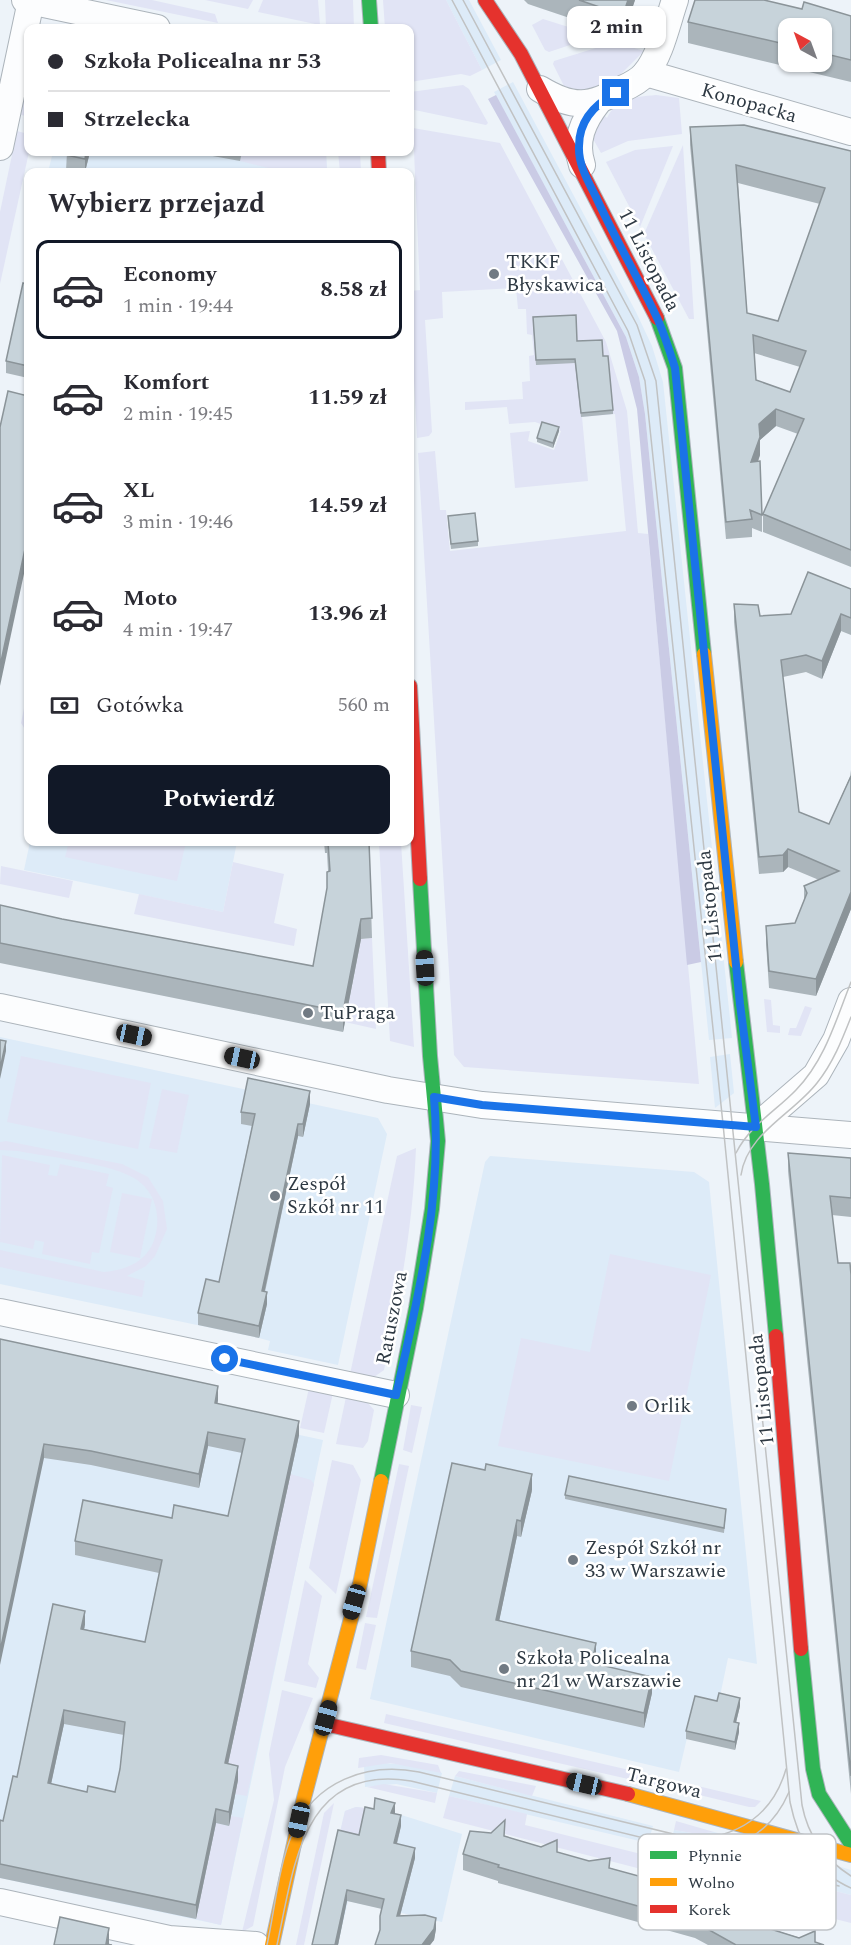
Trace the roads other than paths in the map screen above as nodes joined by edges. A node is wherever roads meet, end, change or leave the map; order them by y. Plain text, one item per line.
1 (369, 0) edge
2 (486, 0) edge
3 (675, 0) edge
4 (28, 1) edge
5 (138, 24) edge
6 (371, 24) edge
7 (646, 73) junction
8 (540, 89) junction
9 (598, 102) junction
10 (851, 132) edge
11 (0, 147) edge
12 (584, 173) junction
13 (414, 754) edge
14 (851, 1001) edge
15 (0, 1007) edge
16 (434, 1097) junction
17 (756, 1127) junction
18 (851, 1135) edge
19 (0, 1312) edge
20 (396, 1395) junction
21 (325, 1724) junction
22 (777, 1834) edge
23 (851, 1844) edge
24 (836, 1851) edge
25 (851, 1855) edge
26 (0, 1902) edge
27 (256, 1945) edge
28 (272, 1945) edge

1 - 6 street
2 - 8 street, 11 Listopada
3 - 7 street
4 - 5 street
4 - 11 street
7 - 9 street
7 - 10 street, Konopacka
8 - 9 street
8 - 12 street, 11 Listopada
9 - 12 street
12 - 17 street, 11 Listopada
13 - 16 street, Ratuszowa
14 - 17 street
15 - 16 street
16 - 17 street
16 - 20 street, Ratuszowa
17 - 18 street
17 - 23 street, 11 Listopada
19 - 20 street
20 - 21 street, Ratuszowa
21 - 22 street, Targowa
21 - 28 street, Ratuszowa
24 - 25 street, Targowa
26 - 27 street

